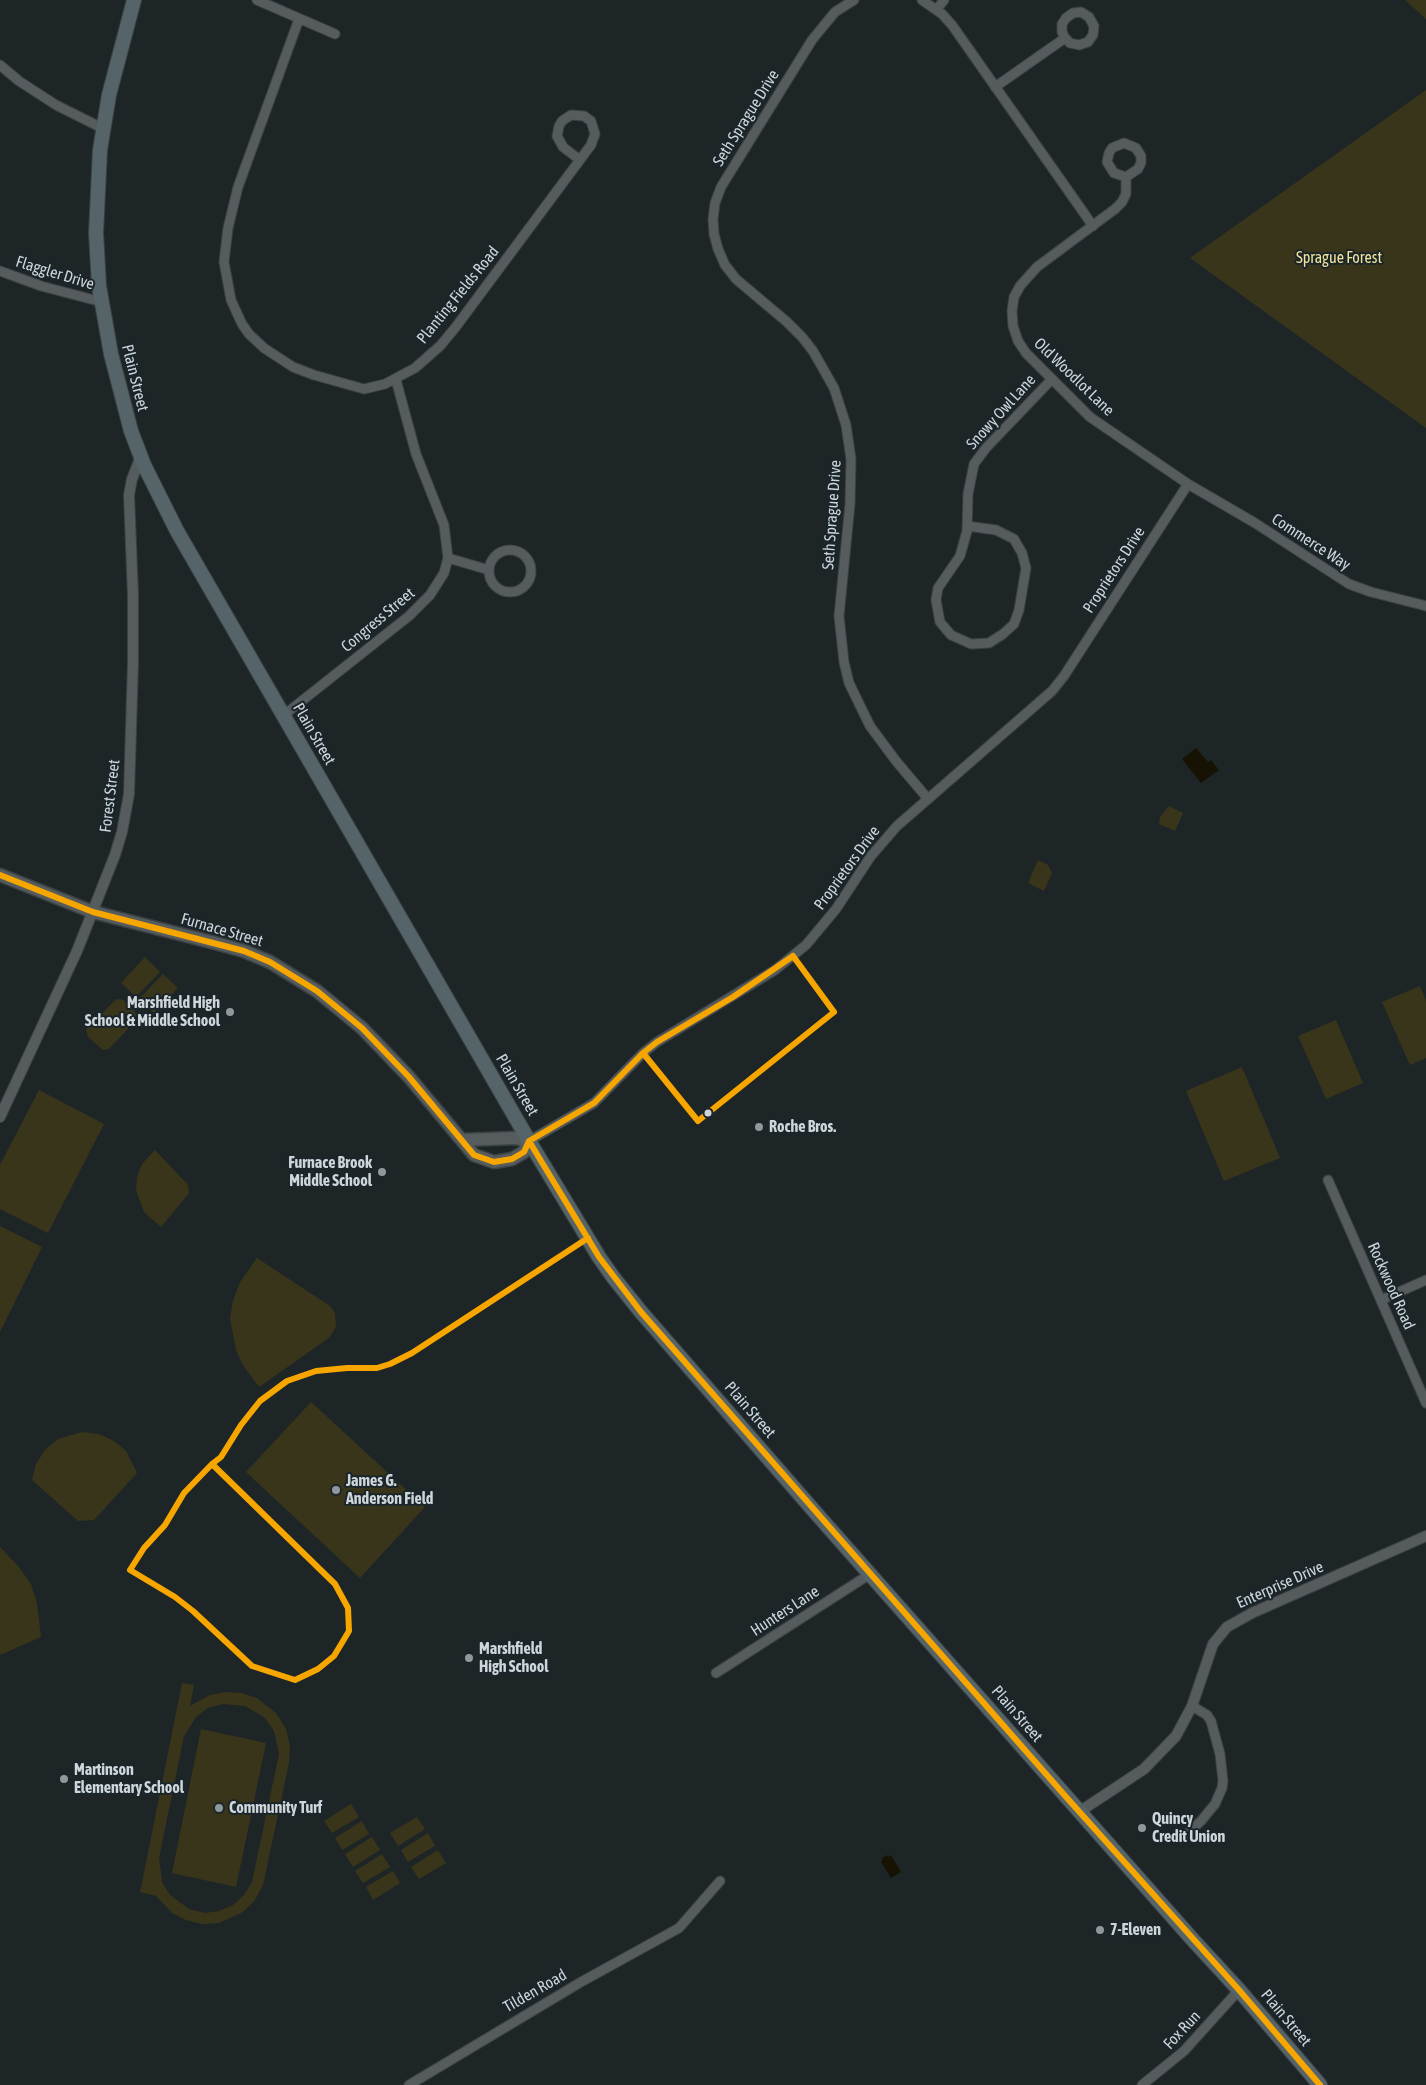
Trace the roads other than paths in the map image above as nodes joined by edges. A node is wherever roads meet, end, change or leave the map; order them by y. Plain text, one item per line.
1 (134, 0) edge
2 (257, 0) edge
3 (854, 0) edge
4 (922, 0) edge
5 (944, 0) edge
6 (936, 9) junction
7 (299, 19) junction
8 (335, 34) dead end
9 (1065, 38) dead end
10 (0, 65) edge
11 (995, 87) junction
12 (102, 128) junction
13 (580, 160) junction
14 (1126, 176) dead end
15 (1093, 226) junction
16 (0, 271) edge
17 (102, 302) junction
18 (1052, 379) junction
19 (396, 380) junction
20 (141, 456) junction
21 (1188, 484) junction
22 (967, 526) junction
23 (448, 558) junction
24 (489, 570) junction
25 (1426, 606) edge
26 (284, 715) junction
27 (928, 799) junction
28 (0, 875) edge
29 (93, 912) junction
30 (0, 1117) edge
31 (462, 1140) junction
32 (529, 1141) junction
33 (1328, 1180) dead end
34 (1426, 1280) edge
35 (1381, 1300) junction
36 (1426, 1404) edge
37 (1426, 1536) edge
38 (870, 1574) junction
39 (716, 1673) dead end
40 (1192, 1706) junction
41 (1079, 1812) junction
42 (1185, 1836) dead end
43 (720, 1881) dead end
44 (1239, 1990) junction
45 (409, 2085) edge
46 (1142, 2085) edge
47 (1320, 2085) edge

1 - 12 main road, Plain Street
2 - 7 street
3 - 27 street, Seth Sprague Drive
4 - 6 street
5 - 6 street
6 - 11 street
7 - 8 street
7 - 19 street, Planting Fields Road
9 - 11 street
10 - 12 street
11 - 15 street
12 - 17 main road, Plain Street
13 - 13 street, Planting Fields Road
13 - 19 street, Planting Fields Road
14 - 15 street, Old Woodlot Lane
15 - 18 street, Old Woodlot Lane
16 - 17 street, Flaggler Drive
17 - 20 main road, Plain Street
18 - 21 street, Old Woodlot Lane
18 - 22 street, Snowy Owl Lane
19 - 23 street, Congress Street
20 - 26 main road, Plain Street
20 - 29 street, Forest Street
21 - 25 street, Commerce Way
21 - 27 street, Proprietors Drive
22 - 22 street, Snowy Owl Lane
23 - 24 street
23 - 26 street, Congress Street
24 - 24 street
26 - 32 main road, Plain Street
27 - 32 street, Proprietors Drive
28 - 29 main road, Furnace Street
29 - 30 street, Forest Street
29 - 31 main road, Furnace Street
31 - 32 main road
31 - 32 main road, Furnace Street
32 - 38 main road, Plain Street
33 - 35 street, Rockwood Road
34 - 35 street
35 - 36 street, Rockwood Road
37 - 40 street, Enterprise Drive
38 - 39 street, Hunters Lane
38 - 41 main road, Plain Street
40 - 41 street, Enterprise Drive
40 - 42 street
41 - 44 main road, Plain Street
43 - 45 street, Tilden Road
44 - 46 street, Fox Run
44 - 47 main road, Plain Street

